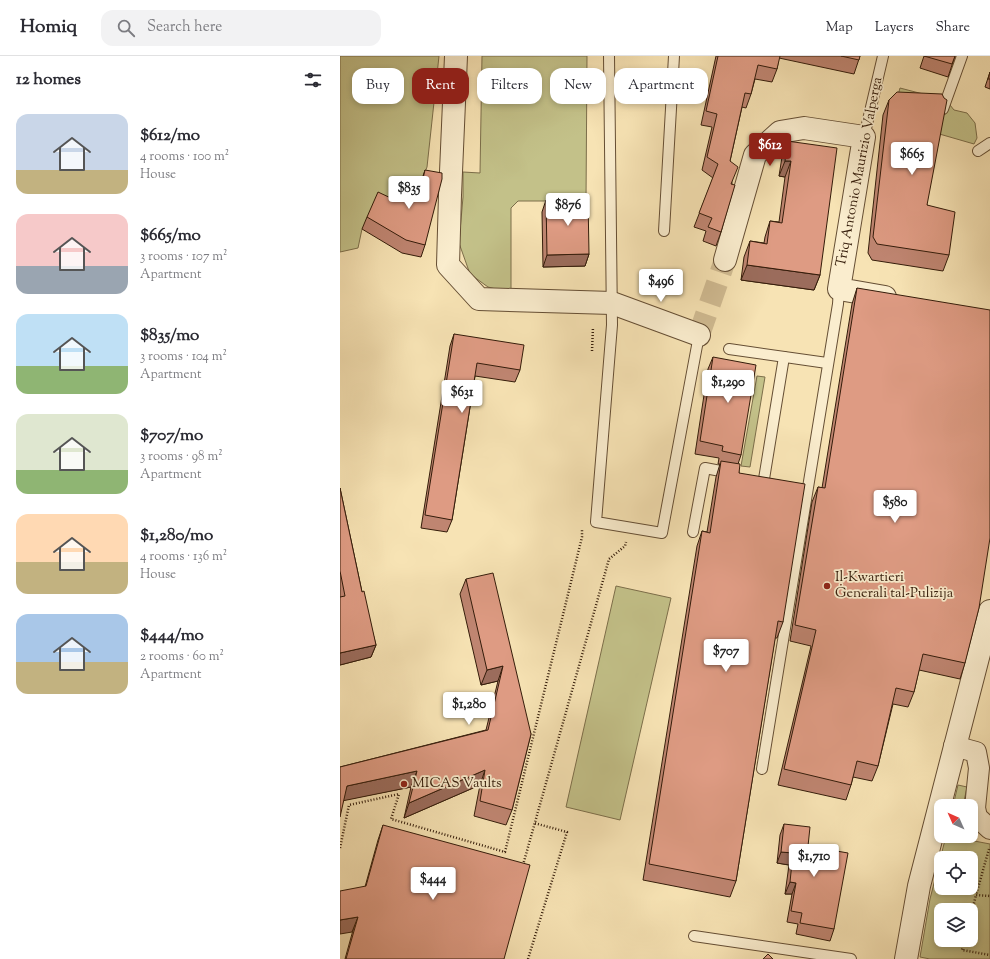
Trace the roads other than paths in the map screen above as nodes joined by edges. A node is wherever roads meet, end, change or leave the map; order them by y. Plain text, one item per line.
1 (456, 56) edge
2 (609, 56) edge
3 (674, 56) edge
4 (883, 56) edge
5 (962, 56) edge
6 (943, 110) edge
7 (864, 137) junction
8 (990, 143) edge
9 (978, 151) dead end
10 (664, 231) dead end
11 (725, 260) tunnel mouth
12 (839, 289) junction
13 (907, 300) edge
14 (612, 303) junction
15 (699, 335) joint
16 (729, 349) dead end
17 (784, 357) junction
18 (827, 363) junction
19 (742, 475) edge
20 (764, 479) edge
21 (693, 532) dead end
22 (990, 611) edge
23 (954, 746) junction
24 (762, 769) dead end
25 (990, 829) edge
26 (694, 936) dead end
27 (851, 959) edge
28 (906, 959) edge

1 - 14 street
2 - 14 lane
3 - 10 lane
4 - 7 lane, Triq Antonio Maurizio Valperga
5 - 6 lane
7 - 11 street
7 - 12 street, Triq Antonio Maurizio Valperga
8 - 9 lane
12 - 13 street
12 - 18 lane
14 - 15 street
14 - 15 lane
16 - 17 lane
17 - 18 lane
17 - 20 lane
18 - 24 lane
19 - 21 lane
22 - 23 street
23 - 25 street
23 - 28 street
26 - 27 lane

